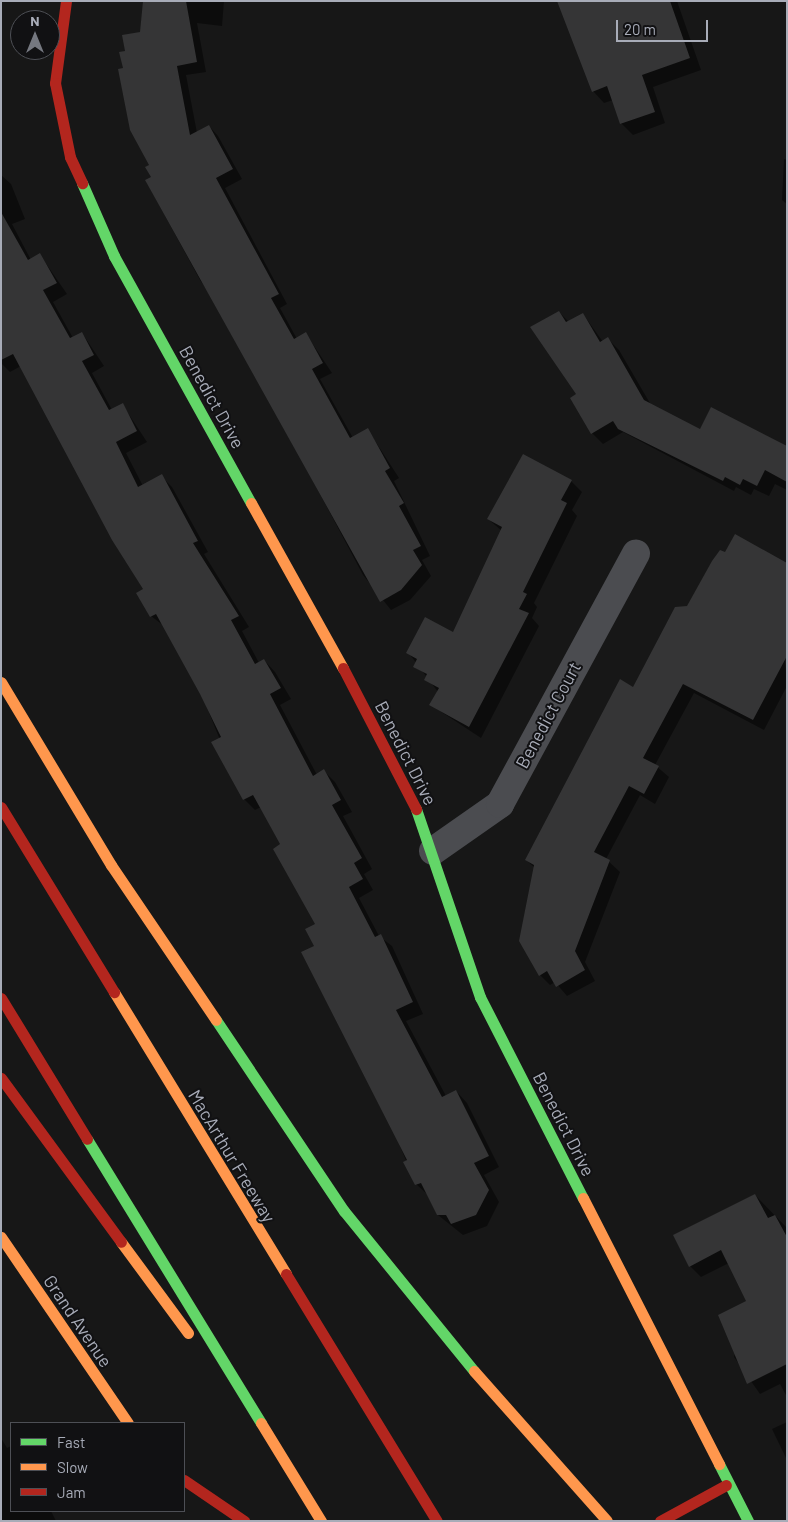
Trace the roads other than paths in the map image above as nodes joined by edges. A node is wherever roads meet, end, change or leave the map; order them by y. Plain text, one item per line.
1 (66, 1) edge
2 (636, 554) dead end
3 (1, 682) edge
4 (1, 807) edge
5 (433, 851) junction
6 (1, 998) edge
7 (1, 1078) edge
8 (1, 1237) edge
9 (127, 1422) edge
10 (185, 1481) edge
11 (726, 1485) junction
12 (304, 1493) junction
13 (244, 1521) edge
14 (321, 1521) edge
15 (437, 1521) edge
16 (607, 1521) edge
17 (660, 1521) edge
18 (748, 1521) edge

1 - 5 main road, Benedict Drive
2 - 5 street, Benedict Court
3 - 16 main road
4 - 15 main road, MacArthur Freeway
5 - 11 main road, Benedict Drive
6 - 12 main road
7 - 12 main road
8 - 9 main road, Grand Avenue
10 - 13 main road
11 - 17 main road
11 - 18 main road, Benedict Drive
12 - 14 main road

